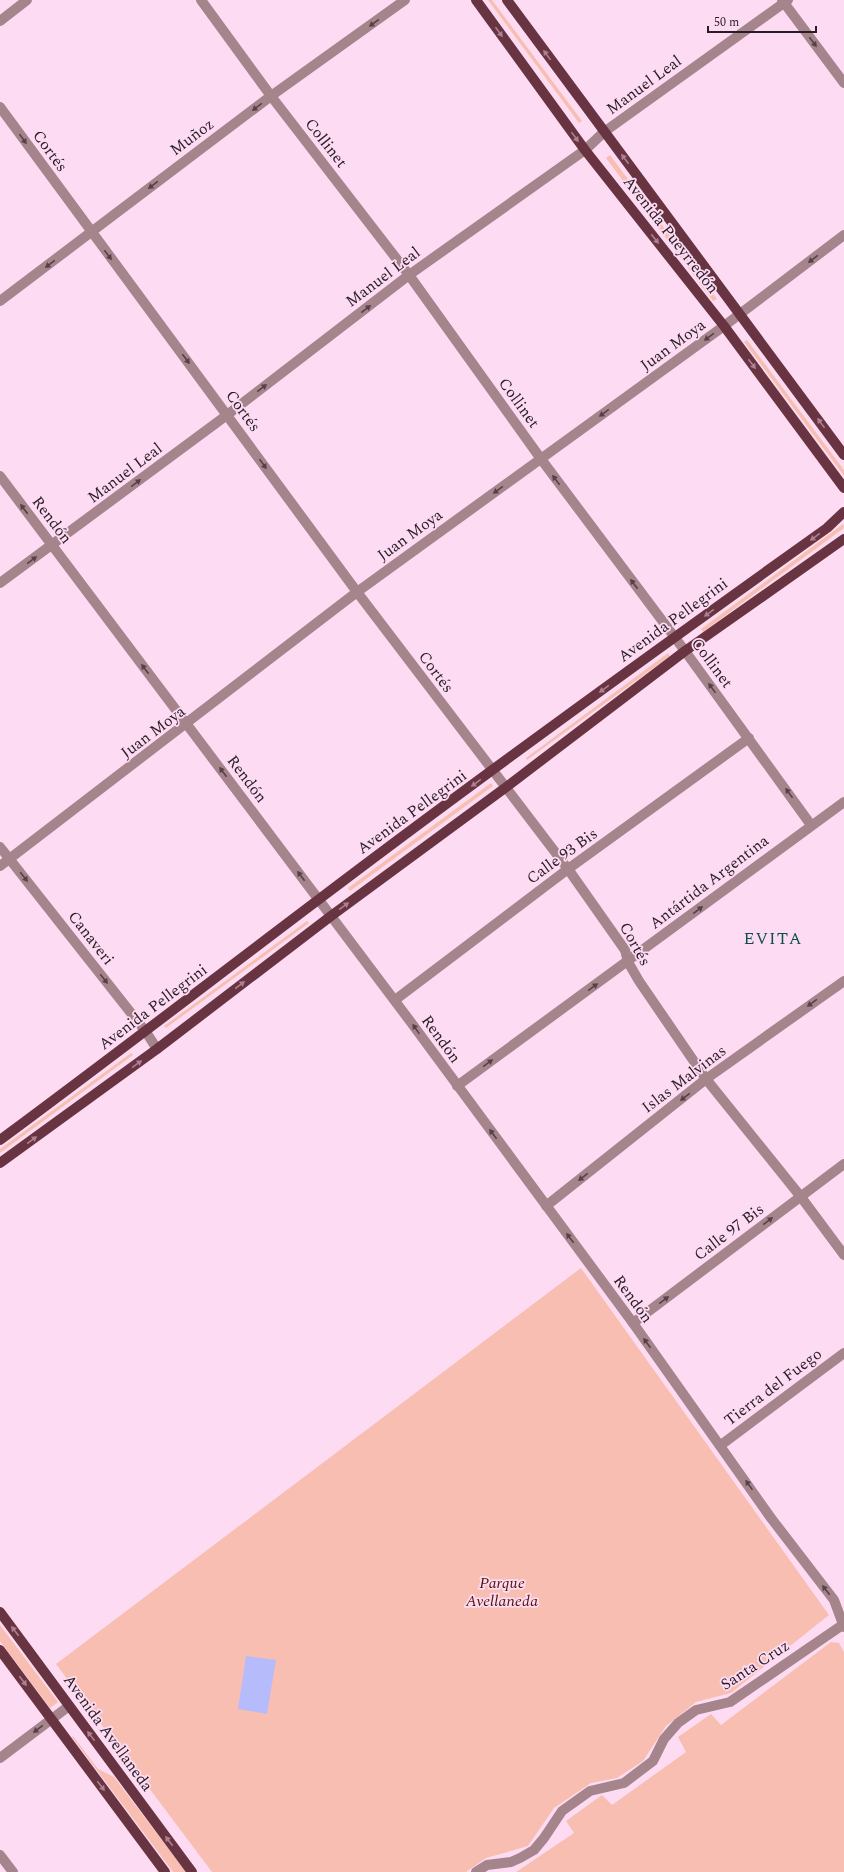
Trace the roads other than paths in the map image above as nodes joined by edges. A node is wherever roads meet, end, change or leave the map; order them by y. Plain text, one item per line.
1 (28, 0) edge
2 (201, 0) edge
3 (405, 0) edge
4 (476, 0) edge
5 (507, 0) edge
6 (784, 1) edge
7 (0, 21) edge
8 (844, 83) edge
9 (271, 96) junction
10 (0, 107) edge
11 (604, 132) junction
12 (585, 150) junction
13 (91, 232) junction
14 (844, 235) edge
15 (409, 276) junction
16 (0, 301) edge
17 (741, 314) junction
18 (724, 326) junction
19 (228, 415) junction
20 (844, 455) edge
21 (541, 459) junction
22 (0, 476) edge
23 (844, 488) edge
24 (844, 512) edge
25 (844, 539) edge
26 (52, 546) junction
27 (0, 583) edge
28 (357, 592) junction
29 (674, 638) junction
30 (685, 651) junction
31 (187, 724) junction
32 (749, 738) junction
33 (492, 772) junction
34 (505, 788) junction
35 (844, 802) edge
36 (812, 825) junction
37 (0, 847) edge
38 (10, 859) junction
39 (0, 866) edge
40 (568, 869) junction
41 (319, 900) junction
42 (331, 916) junction
43 (628, 962) junction
44 (844, 981) edge
45 (395, 1000) junction
46 (146, 1032) junction
47 (157, 1049) junction
48 (706, 1079) junction
49 (457, 1086) junction
50 (0, 1140) edge
51 (0, 1163) edge
52 (844, 1164) edge
53 (801, 1196) junction
54 (546, 1206) junction
55 (844, 1255) edge
56 (633, 1323) junction
57 (844, 1353) edge
58 (721, 1445) junction
59 (0, 1612) edge
60 (844, 1625) edge
61 (0, 1650) edge
62 (69, 1706) junction
63 (51, 1719) junction
64 (0, 1758) edge
65 (0, 1855) edge
66 (13, 1872) edge
67 (165, 1872) edge
68 (192, 1872) edge
69 (476, 1872) edge

1 - 7 street
2 - 9 street, Collinet
3 -> 9 street, Muñoz
4 -> 12 main road, Avenida Pueyrredón
11 -> 5 main road, Avenida Pueyrredón
6 -> 8 street
6 - 11 street, Manuel Leal
9 -> 13 street, Muñoz
9 - 15 street, Collinet
10 -> 13 street, Cortés
11 - 12 street, Manuel Leal
17 -> 11 main road, Avenida Pueyrredón
12 - 15 street, Manuel Leal
12 -> 18 main road, Avenida Pueyrredón
13 -> 16 street, Muñoz
13 -> 19 street, Cortés
14 -> 17 street, Juan Moya
19 -> 15 street, Manuel Leal
15 - 21 street, Collinet
17 - 18 street, Juan Moya
20 -> 17 main road, Avenida Pueyrredón
18 -> 21 street, Juan Moya
18 -> 23 main road, Avenida Pueyrredón
26 -> 19 street, Manuel Leal
19 -> 28 street, Cortés
21 -> 28 street, Juan Moya
29 -> 21 street, Collinet
26 -> 22 street, Rendón
24 -> 29 main road, Avenida Pellegrini
25 - 30 main road, Avenida Pellegrini
27 -> 26 street, Manuel Leal
31 -> 26 street, Rendón
28 - 31 street, Juan Moya
28 - 33 street, Cortés
29 - 30 street, Collinet
29 -> 33 main road, Avenida Pellegrini
32 -> 30 street, Collinet
30 - 34 main road, Avenida Pellegrini
31 - 38 street, Juan Moya
41 -> 31 street, Rendón
36 -> 32 street, Collinet
32 - 40 street, Calle 93 Bis
33 - 34 street, Cortés
33 -> 41 main road, Avenida Pellegrini
34 - 40 street, Cortés
42 -> 34 main road, Avenida Pellegrini
35 - 36 street, Antártida Argentina
43 -> 36 street, Antártida Argentina
37 - 38 street, Canaveri
38 - 39 street, Juan Moya
38 -> 46 street, Canaveri
40 - 43 street, Cortés
40 - 45 street, Calle 93 Bis
41 - 42 street, Rendón
41 - 46 main road, Avenida Pellegrini
42 - 45 street, Rendón
47 -> 42 main road, Avenida Pellegrini
43 - 48 street, Cortés
49 -> 43 street, Antártida Argentina
44 -> 48 street, Islas Malvinas
49 -> 45 street, Rendón
46 - 47 street, Canaveri
46 - 50 main road, Avenida Pellegrini
51 -> 47 main road, Avenida Pellegrini
48 - 53 street, Cortés
48 -> 54 street, Islas Malvinas
54 -> 49 street, Rendón
52 - 53 street, Calle 97 Bis
53 - 55 street, Cortés
56 -> 53 street, Calle 97 Bis
56 -> 54 street, Rendón
58 -> 56 street, Rendón
57 - 58 street, Tierra del Fuego
60 -> 58 street, Rendón
62 -> 59 main road, Avenida Avellaneda
60 - 69 street, Santa Cruz
61 -> 63 main road
62 - 63 street
68 -> 62 main road, Avenida Avellaneda
63 -> 64 street
63 -> 67 main road
65 - 66 street

